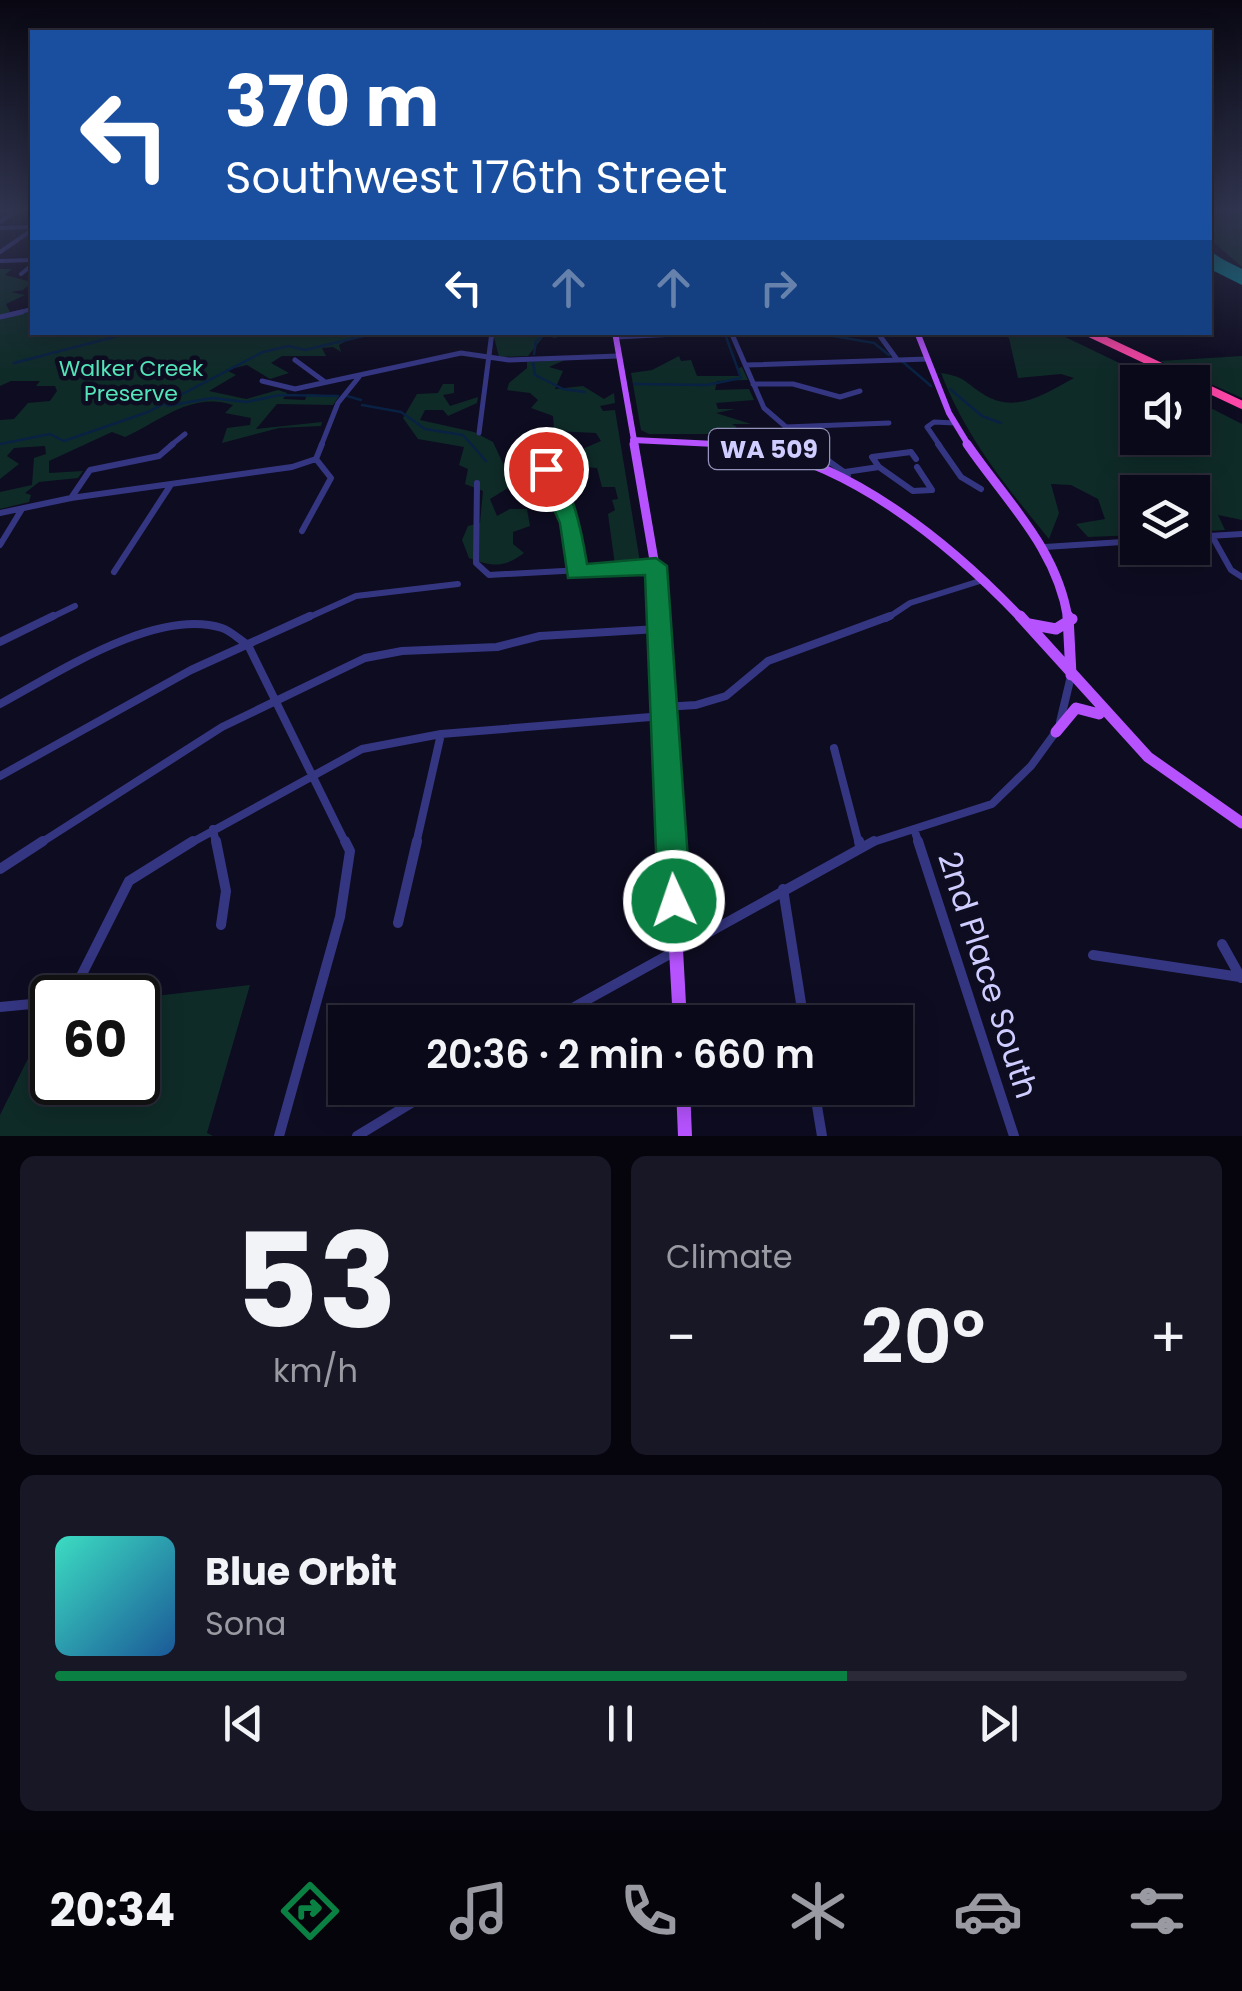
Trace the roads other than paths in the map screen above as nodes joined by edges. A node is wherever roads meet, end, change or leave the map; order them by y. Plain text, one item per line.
1 (30, 265) edge
2 (21, 274) dead end
3 (30, 310) edge
4 (0, 317) edge
5 (492, 335) edge
6 (615, 335) edge
7 (732, 335) edge
8 (879, 335) edge
9 (918, 335) edge
10 (1084, 335) edge
11 (1093, 335) edge
12 (618, 356) junction
13 (490, 357) junction
14 (896, 358) junction
15 (928, 359) junction
16 (295, 360) dead end
17 (746, 364) junction
18 (1148, 365) edge
19 (362, 375) junction
20 (262, 381) dead end
21 (325, 382) junction
22 (753, 384) junction
23 (860, 391) dead end
24 (1210, 394) edge
25 (1242, 407) edge
26 (888, 423) dead end
27 (955, 423) junction
28 (784, 427) junction
29 (479, 432) dead end
30 (185, 434) dead end
31 (633, 440) junction
32 (808, 446) junction
33 (316, 458) junction
34 (544, 459) dead end
35 (803, 459) junction
36 (879, 466) junction
37 (845, 472) junction
38 (477, 483) dead end
39 (855, 483) junction
40 (171, 485) junction
41 (981, 489) dead end
42 (71, 498) junction
43 (22, 508) junction
44 (0, 513) edge
45 (302, 531) dead end
46 (1242, 534) edge
47 (1212, 536) joint
48 (1120, 541) edge
49 (0, 545) edge
50 (1045, 547) junction
51 (656, 566) junction
52 (114, 572) dead end
53 (576, 572) junction
54 (1242, 578) edge
55 (983, 580) junction
56 (458, 584) dead end
57 (76, 606) dead end
58 (1072, 619) junction
59 (1026, 622) junction
60 (660, 629) junction
61 (0, 642) edge
62 (248, 645) junction
63 (1071, 674) junction
64 (276, 700) junction
65 (0, 704) edge
66 (664, 711) junction
67 (1106, 718) junction
68 (1056, 732) junction
69 (441, 734) junction
70 (834, 748) dead end
71 (0, 776) edge
72 (314, 776) junction
73 (1242, 823) edge
74 (213, 829) junction
75 (914, 829) junction
76 (860, 846) junction
77 (0, 869) edge
78 (783, 889) junction
79 (398, 923) dead end
80 (221, 926) dead end
81 (1222, 944) dead end
82 (677, 949) junction
83 (1093, 955) dead end
84 (82, 975) edge
85 (1241, 978) edge
86 (30, 1004) edge
87 (577, 1005) edge
88 (679, 1005) edge
89 (801, 1005) edge
90 (0, 1007) edge
91 (408, 1105) edge
92 (684, 1105) edge
93 (817, 1105) edge
94 (279, 1136) edge
95 (356, 1136) edge
96 (685, 1136) edge
97 (822, 1136) edge
98 (1014, 1136) edge

1 - 2 street
3 - 4 street
5 - 13 street
6 - 12 main road
7 - 17 street
8 - 14 street
9 - 15 main road
10 - 18 highway
11 - 25 highway
12 - 13 street
12 - 31 main road
13 - 19 street
13 - 29 street
14 - 15 street
14 - 17 street
15 - 27 main road
16 - 21 street
17 - 22 street
19 - 21 street
19 - 33 street
20 - 21 street
22 - 23 street
22 - 28 street
24 - 25 highway
26 - 28 street
27 - 41 street
27 - 50 main road
28 - 32 street
30 - 42 street
31 - 35 main road, WA 509
31 - 51 main road
32 - 35 street
32 - 37 street
33 - 40 street
33 - 45 street
34 - 53 street
35 - 39 main road, WA 509
36 - 36 street
36 - 37 street
37 - 39 street
38 - 53 street
39 - 55 main road, WA 509
40 - 42 street
40 - 52 street
42 - 43 street
43 - 44 street
43 - 49 street
46 - 47 street
47 - 54 street
48 - 50 street
50 - 58 main road
51 - 53 street
51 - 60 main road
55 - 59 main road, WA 509
55 - 66 street
56 - 62 street
57 - 61 street
58 - 59 main road
58 - 63 main road
59 - 63 main road, WA 509
60 - 64 street
60 - 66 main road
62 - 64 street
62 - 65 street
62 - 71 street
63 - 67 main road, WA 509
63 - 68 street
64 - 72 street
64 - 77 street
66 - 69 street
66 - 82 main road
67 - 68 main road
67 - 73 main road, WA 509
68 - 75 street
69 - 72 street
69 - 79 street
70 - 76 street
72 - 74 street
72 - 94 street
74 - 80 street
74 - 84 street
75 - 76 street
75 - 98 street, 2nd Place South
76 - 78 street
78 - 82 street
78 - 89 street
81 - 85 street
82 - 87 street
82 - 88 main road
83 - 85 street
86 - 90 street
91 - 95 street
92 - 96 main road
93 - 97 street

